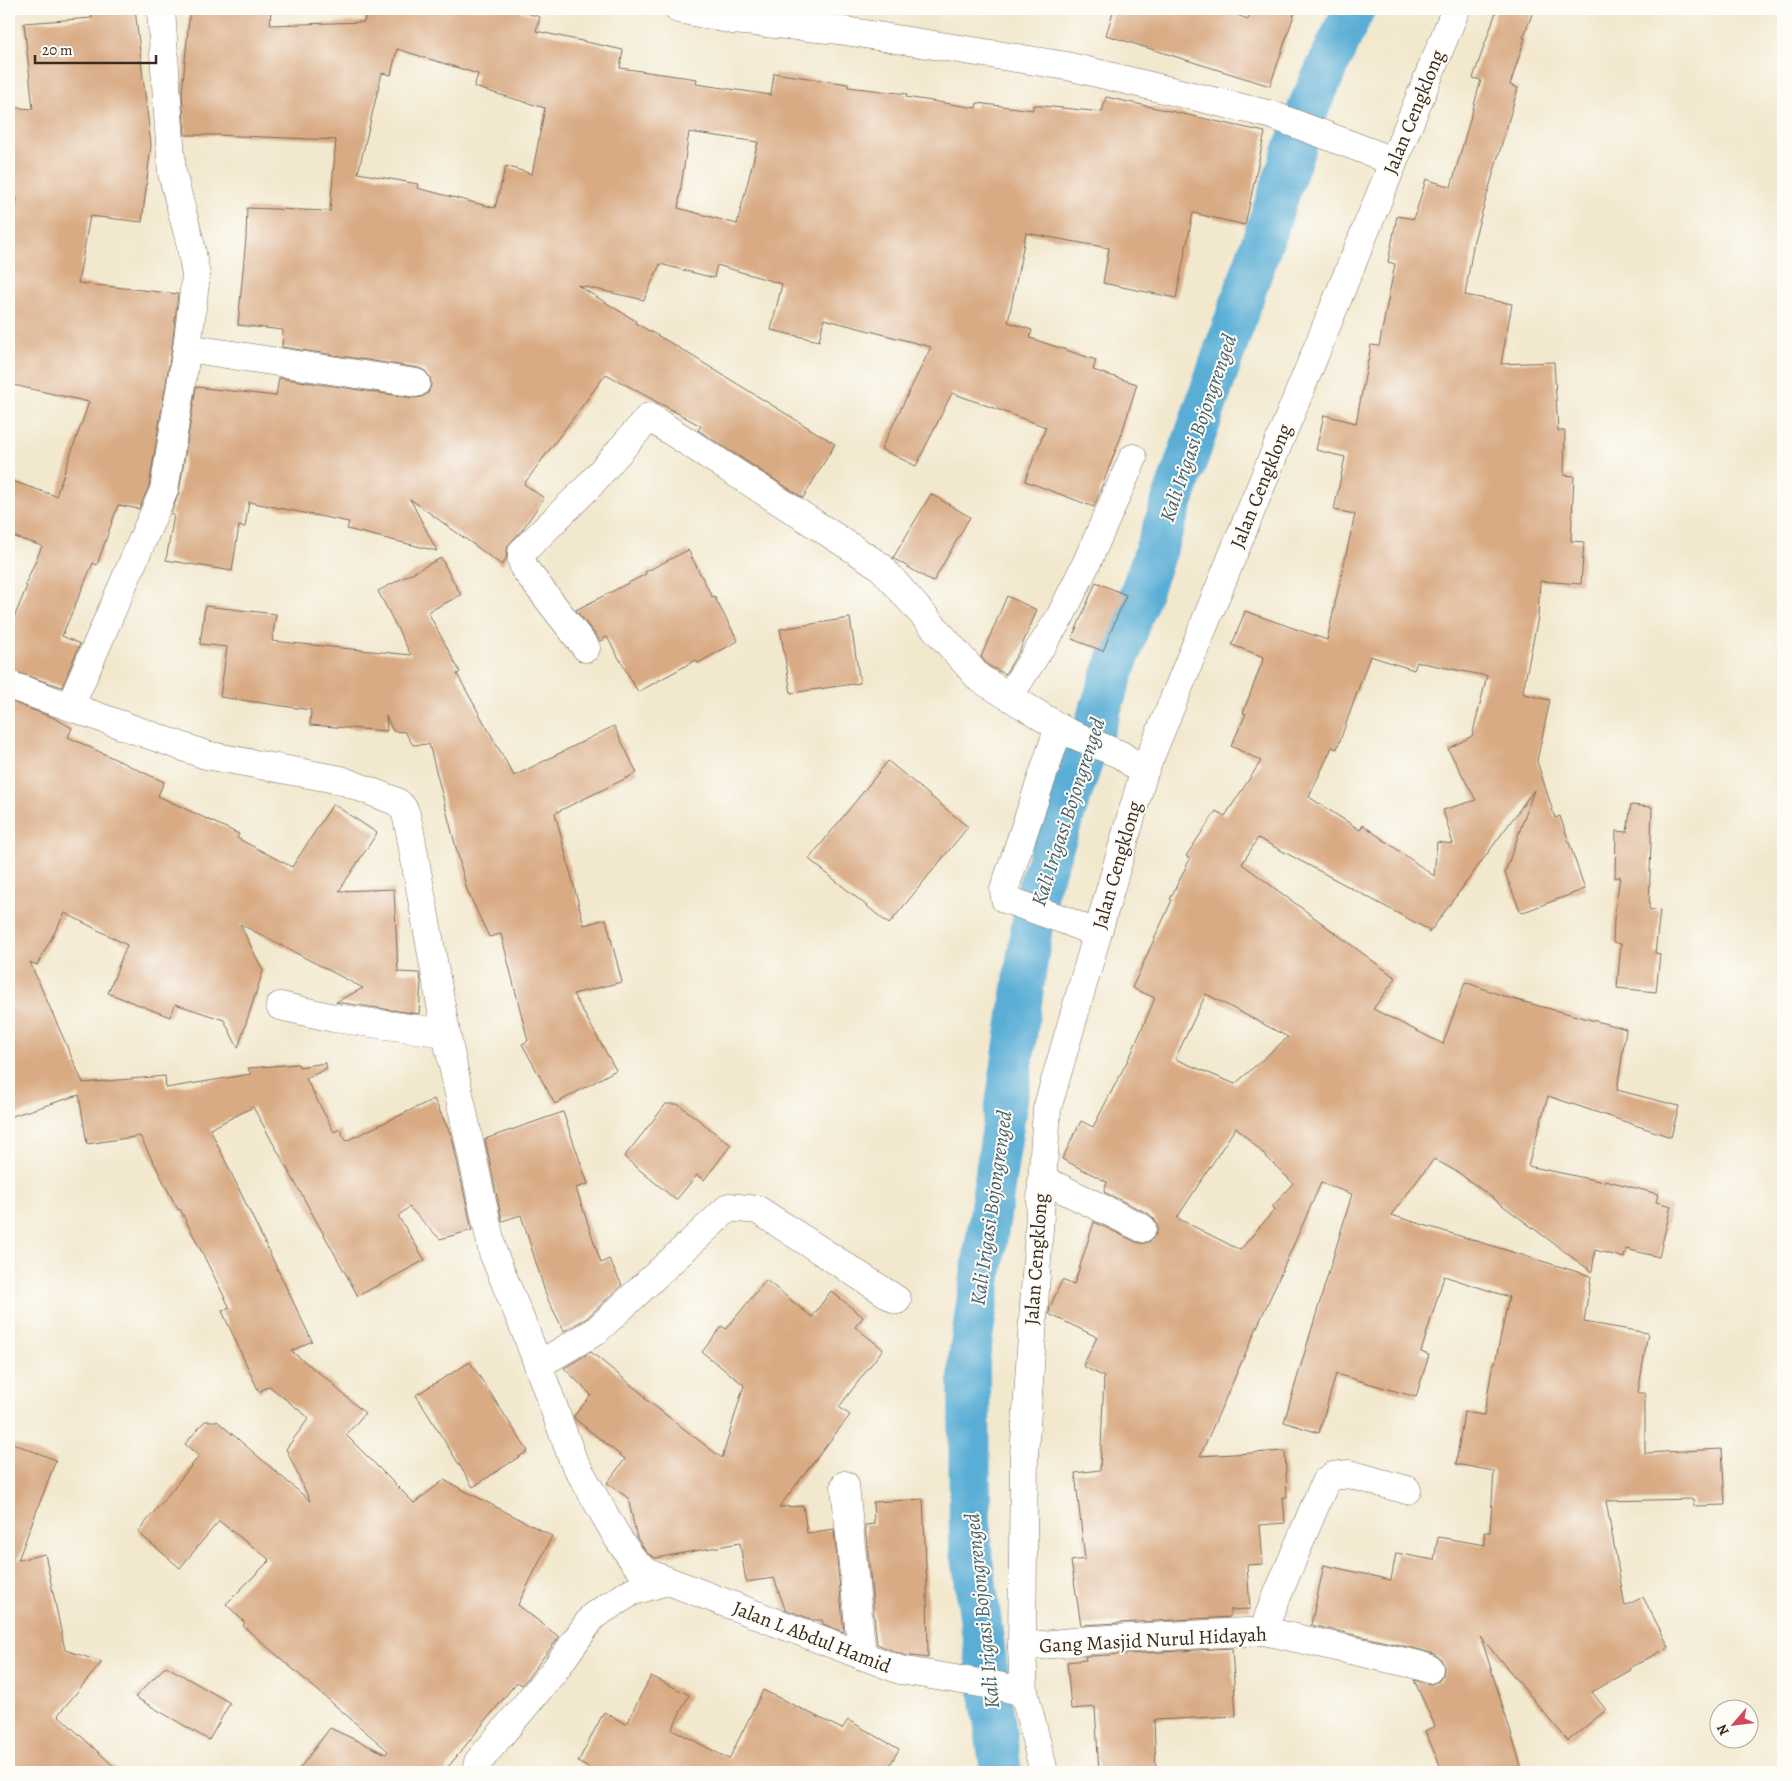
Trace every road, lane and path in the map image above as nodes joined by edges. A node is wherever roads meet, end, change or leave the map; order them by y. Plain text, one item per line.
1 (161, 9) edge
2 (679, 9) edge
3 (1456, 9) edge
4 (1384, 158) junction
5 (187, 348) junction
6 (416, 383) dead end
7 (1133, 458) dead end
8 (586, 648) dead end
9 (9, 685) edge
10 (1010, 695) junction
11 (70, 707) junction
12 (1062, 729) junction
13 (1144, 772) junction
14 (1097, 934) junction
15 (280, 1006) dead end
16 (446, 1033) junction
17 (1042, 1179) junction
18 (1142, 1228) dead end
19 (897, 1300) dead end
20 (538, 1365) junction
21 (845, 1484) dead end
22 (1408, 1490) dead end
23 (667, 1581) junction
24 (1264, 1631) junction
25 (1022, 1647) junction
26 (862, 1656) junction
27 (1429, 1669) dead end
28 (1011, 1689) junction
29 (478, 1762) dead end
30 (1044, 1772) edge

1 - 5 street
2 - 4 street
3 - 4 street, Jalan Cengklong
4 - 13 street, Jalan Cengklong
5 - 6 street
5 - 11 street
7 - 10 street
8 - 10 street
9 - 11 street
10 - 12 street
11 - 16 street, Jalan L Abdul Hamid
12 - 13 street
12 - 14 street
13 - 14 street, Jalan Cengklong
14 - 17 street, Jalan Cengklong
15 - 16 street
16 - 20 street, Jalan L Abdul Hamid
17 - 18 street
17 - 25 street, Jalan Cengklong
19 - 20 street
20 - 23 street, Jalan L Abdul Hamid
21 - 26 street
22 - 24 street
23 - 26 street, Jalan L Abdul Hamid
23 - 29 street
24 - 25 street, Gang Masjid Nurul Hidayah
24 - 27 street, Gang Masjid Nurul Hidayah
25 - 28 street, Jalan Cengklong
26 - 28 street, Jalan L Abdul Hamid
28 - 30 street, Jalan Cengklong

